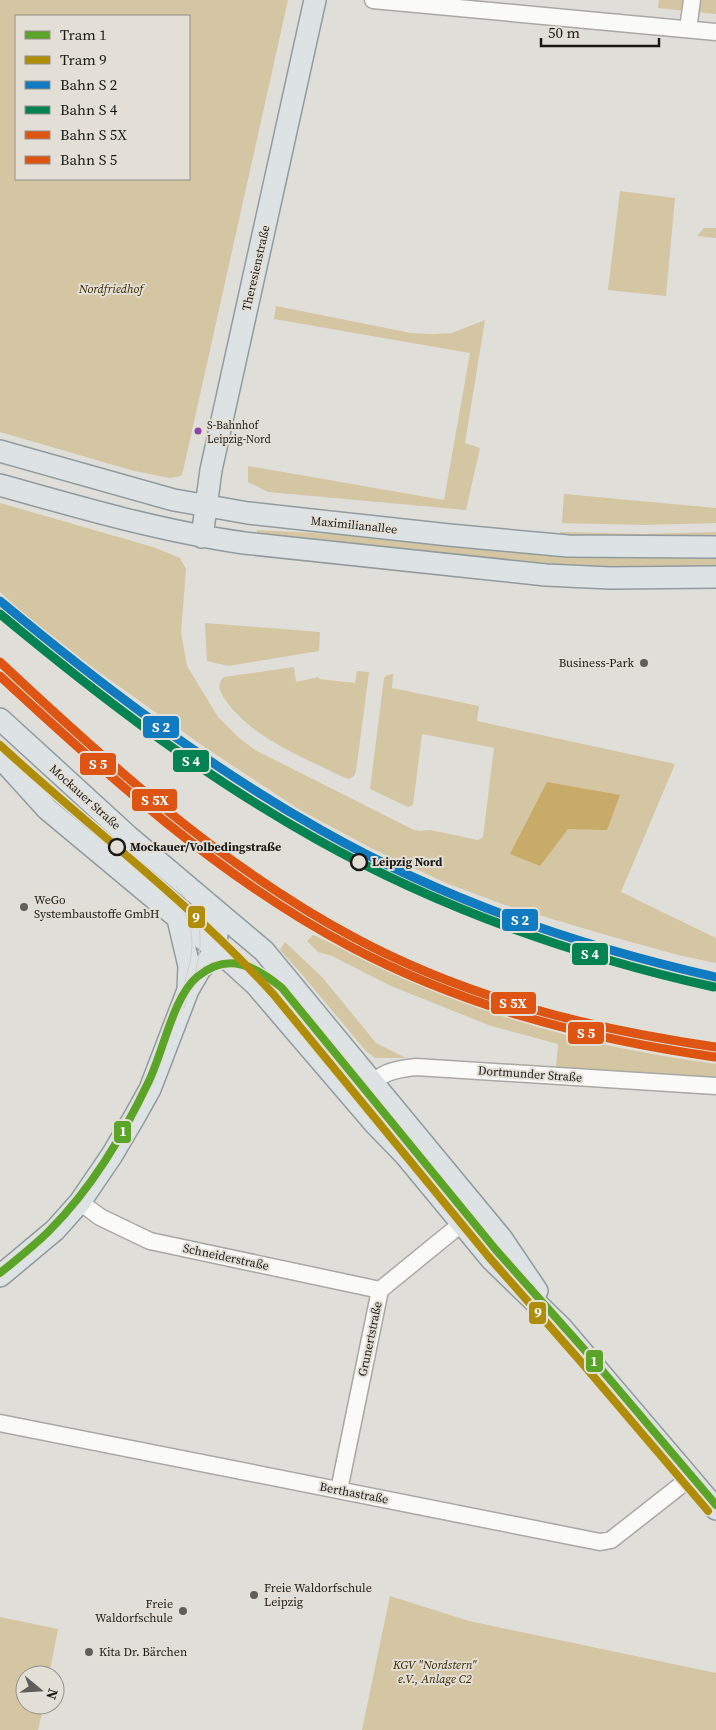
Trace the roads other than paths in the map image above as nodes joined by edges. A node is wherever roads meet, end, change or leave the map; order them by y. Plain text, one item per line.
1 (315, 0) edge
2 (373, 0) edge
3 (692, 0) edge
4 (464, 4) edge
5 (688, 29) junction
6 (716, 32) edge
7 (0, 451) edge
8 (0, 485) edge
9 (205, 507) junction
10 (202, 537) junction
11 (716, 547) edge
12 (716, 577) edge
13 (0, 719) edge
14 (0, 757) edge
15 (212, 907) junction
16 (178, 919) junction
17 (216, 950) junction
18 (272, 961) junction
19 (188, 990) junction
20 (372, 1082) junction
21 (716, 1086) edge
22 (353, 1098) junction
23 (80, 1202) junction
24 (461, 1224) junction
25 (0, 1276) edge
26 (380, 1290) junction
27 (561, 1327) junction
28 (0, 1423) edge
29 (690, 1478) junction
30 (339, 1490) junction
31 (716, 1509) edge

1 - 9 main road, Theresienstraße
2 - 4 street
3 - 5 street
4 - 5 street
5 - 6 street
7 - 9 main road, Maximilianallee
8 - 10 main road
9 - 10 main road, Theresienstraße
9 - 11 main road, Maximilianallee
10 - 12 main road
13 - 15 main road, Mockauer Straße
14 - 16 main road, Mockauer Straße
15 - 17 main road
15 - 18 main road, Mockauer Straße
16 - 17 main road, Mockauer Straße
16 - 19 main road
17 - 18 main road
17 - 19 main road
17 - 22 main road, Mockauer Straße
18 - 20 main road, Mockauer Straße
19 - 23 main road
20 - 21 street, Dortmunder Straße
20 - 22 street, Dortmunder Straße
20 - 27 main road, Mockauer Straße
22 - 24 main road, Mockauer Straße
23 - 25 main road
23 - 26 street, Schneiderstraße
24 - 26 street, Grunertstraße
24 - 27 main road, Mockauer Straße
26 - 30 street, Grunertstraße
27 - 29 main road, Mockauer Straße
28 - 30 street, Berthastraße
29 - 30 street, Berthastraße
29 - 31 main road, Mockauer Straße

